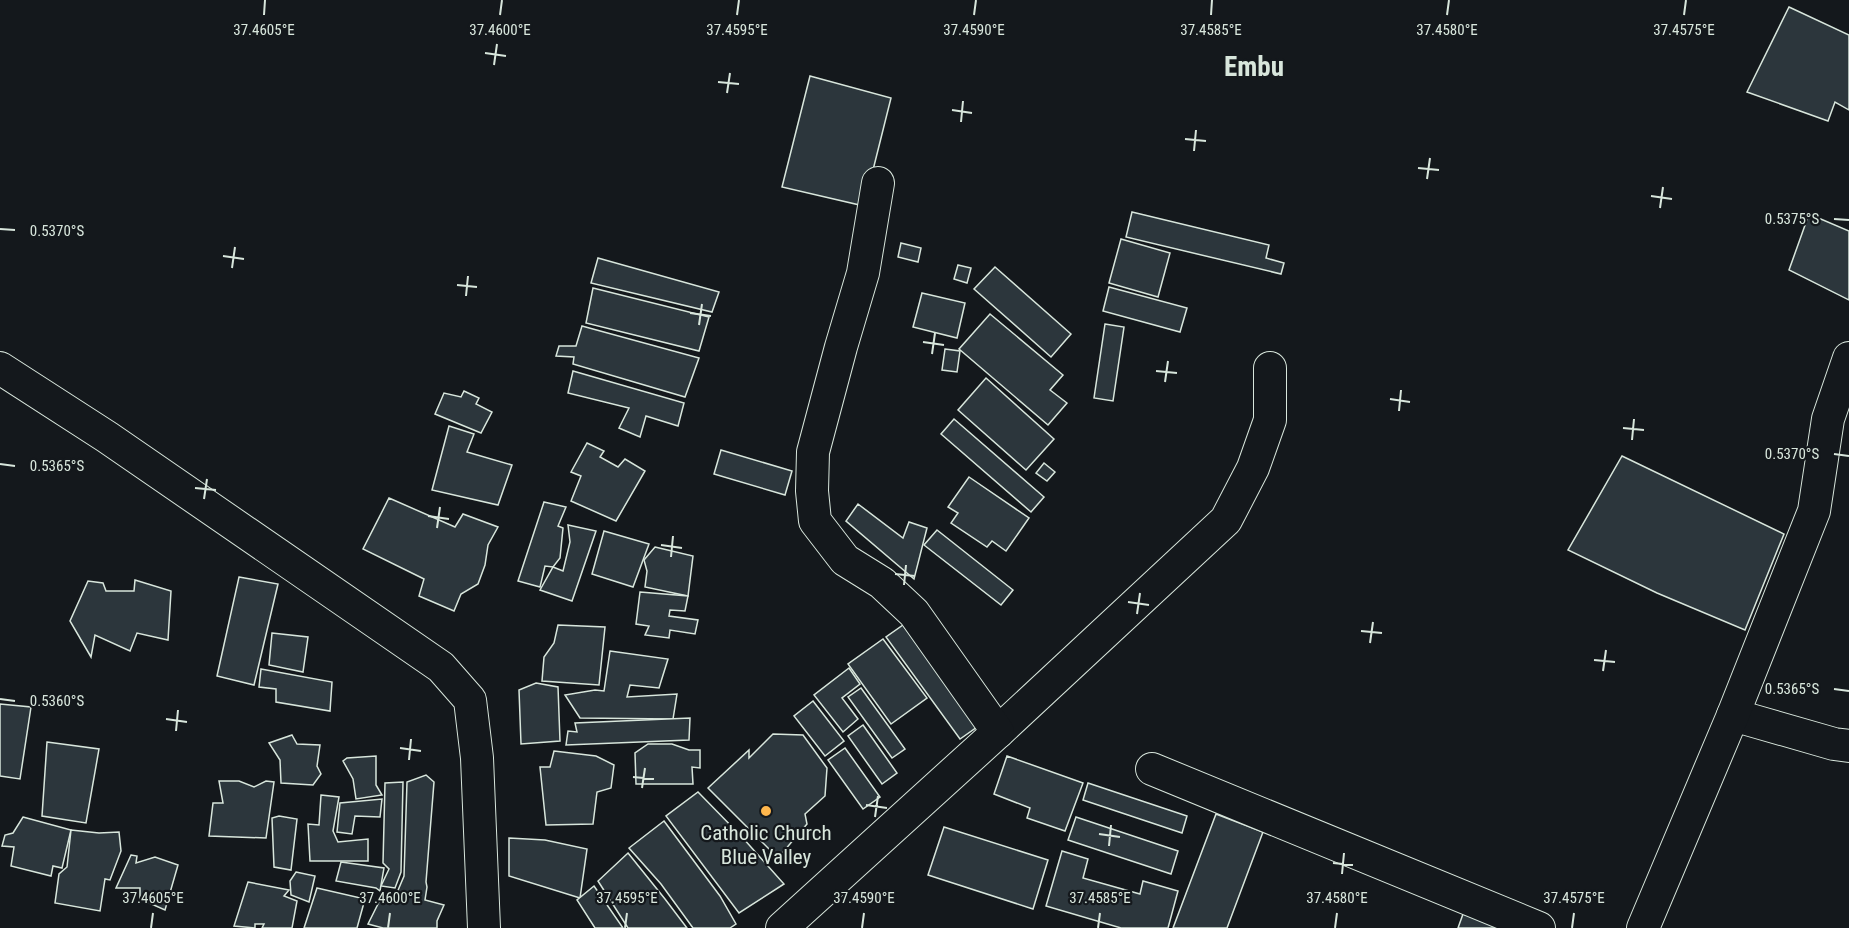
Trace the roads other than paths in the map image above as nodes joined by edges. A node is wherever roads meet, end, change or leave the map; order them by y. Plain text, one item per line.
1 (878, 183) dead end
2 (1849, 358) edge
3 (0, 368) edge
4 (1270, 368) dead end
5 (1733, 715) junction
6 (998, 732) junction
7 (1849, 746) edge
8 (1152, 769) dead end
9 (484, 928) edge
10 (782, 928) edge
11 (1539, 928) edge
12 (1642, 928) edge

1 - 6 street
2 - 5 street
3 - 9 street
4 - 6 street
5 - 7 street
5 - 12 street
6 - 10 street
8 - 11 street

